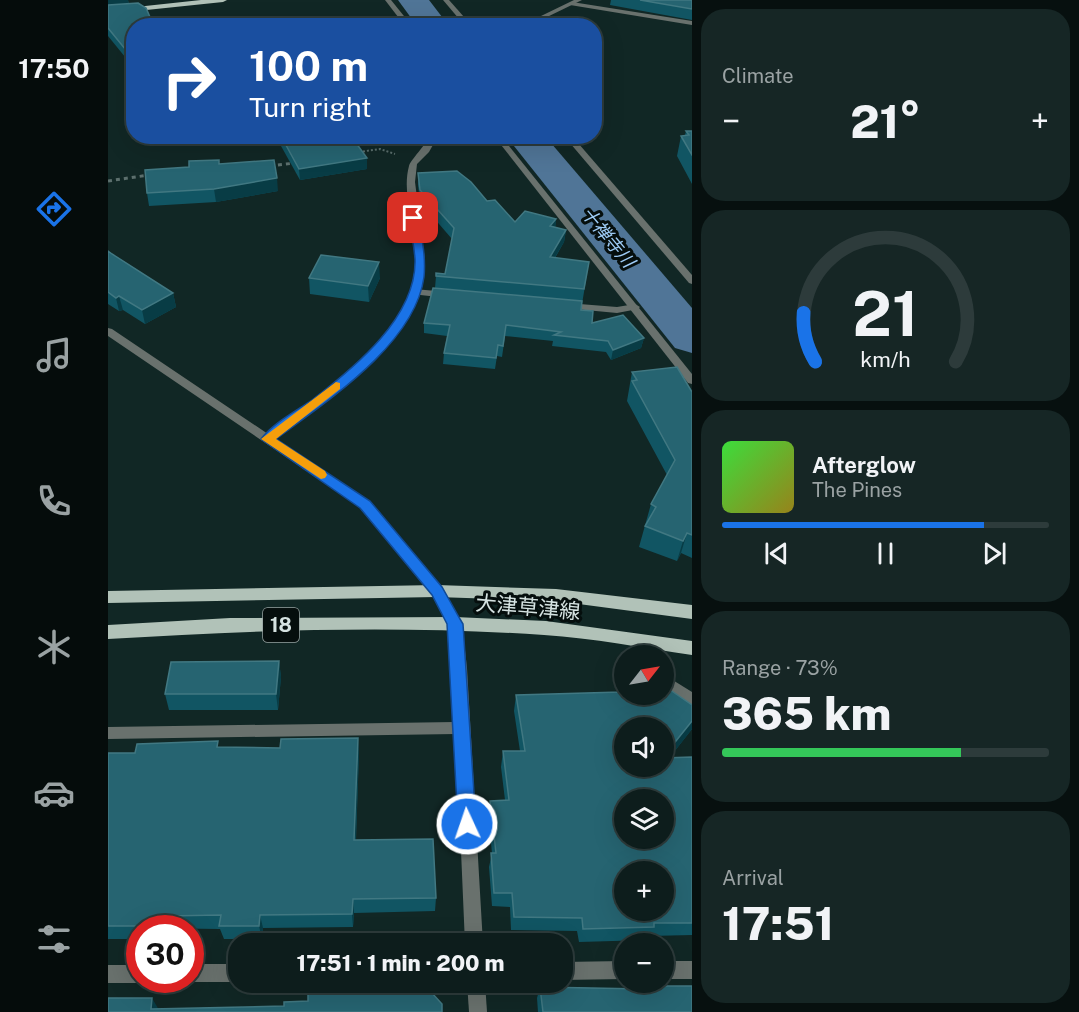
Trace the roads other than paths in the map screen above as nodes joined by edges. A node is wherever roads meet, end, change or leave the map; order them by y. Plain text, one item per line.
1 (223, 0) edge
2 (388, 0) edge
3 (446, 0) edge
4 (579, 0) edge
5 (572, 4) junction
6 (108, 12) edge
7 (403, 18) edge
8 (462, 18) edge
9 (542, 18) edge
10 (692, 23) edge
11 (429, 144) edge
12 (503, 144) edge
13 (574, 144) edge
14 (692, 281) edge
15 (414, 292) junction
16 (459, 296) edge
17 (561, 305) edge
18 (634, 307) junction
19 (108, 331) edge
20 (692, 381) edge
21 (268, 439) junction
22 (437, 591) junction
23 (108, 597) edge
24 (692, 612) edge
25 (455, 624) junction
26 (108, 632) edge
27 (692, 648) edge
28 (674, 688) edge
29 (692, 700) edge
30 (462, 728) junction
31 (108, 733) edge
32 (473, 933) edge
33 (692, 969) edge
34 (573, 970) edge
35 (614, 970) edge
36 (674, 970) edge
37 (228, 973) edge
38 (108, 974) edge
39 (126, 974) edge
40 (204, 974) edge
41 (477, 993) edge
42 (478, 1012) edge

1 - 6 main road
2 - 7 street
3 - 8 street
4 - 5 street
5 - 9 street
5 - 10 street
11 - 15 street
12 - 18 street
13 - 14 street
15 - 16 street
15 - 21 street
17 - 18 street
18 - 20 street
19 - 21 street
21 - 22 street
22 - 23 main road, 大津草津線 / 18
22 - 24 main road, 大津草津線 / 18
22 - 25 street
25 - 26 main road, 大津草津線 / 18
25 - 27 main road, 大津草津線 / 18
25 - 30 street
28 - 29 street
30 - 31 street
30 - 32 street
33 - 36 street
34 - 35 street
37 - 40 street
38 - 39 street
41 - 42 street

